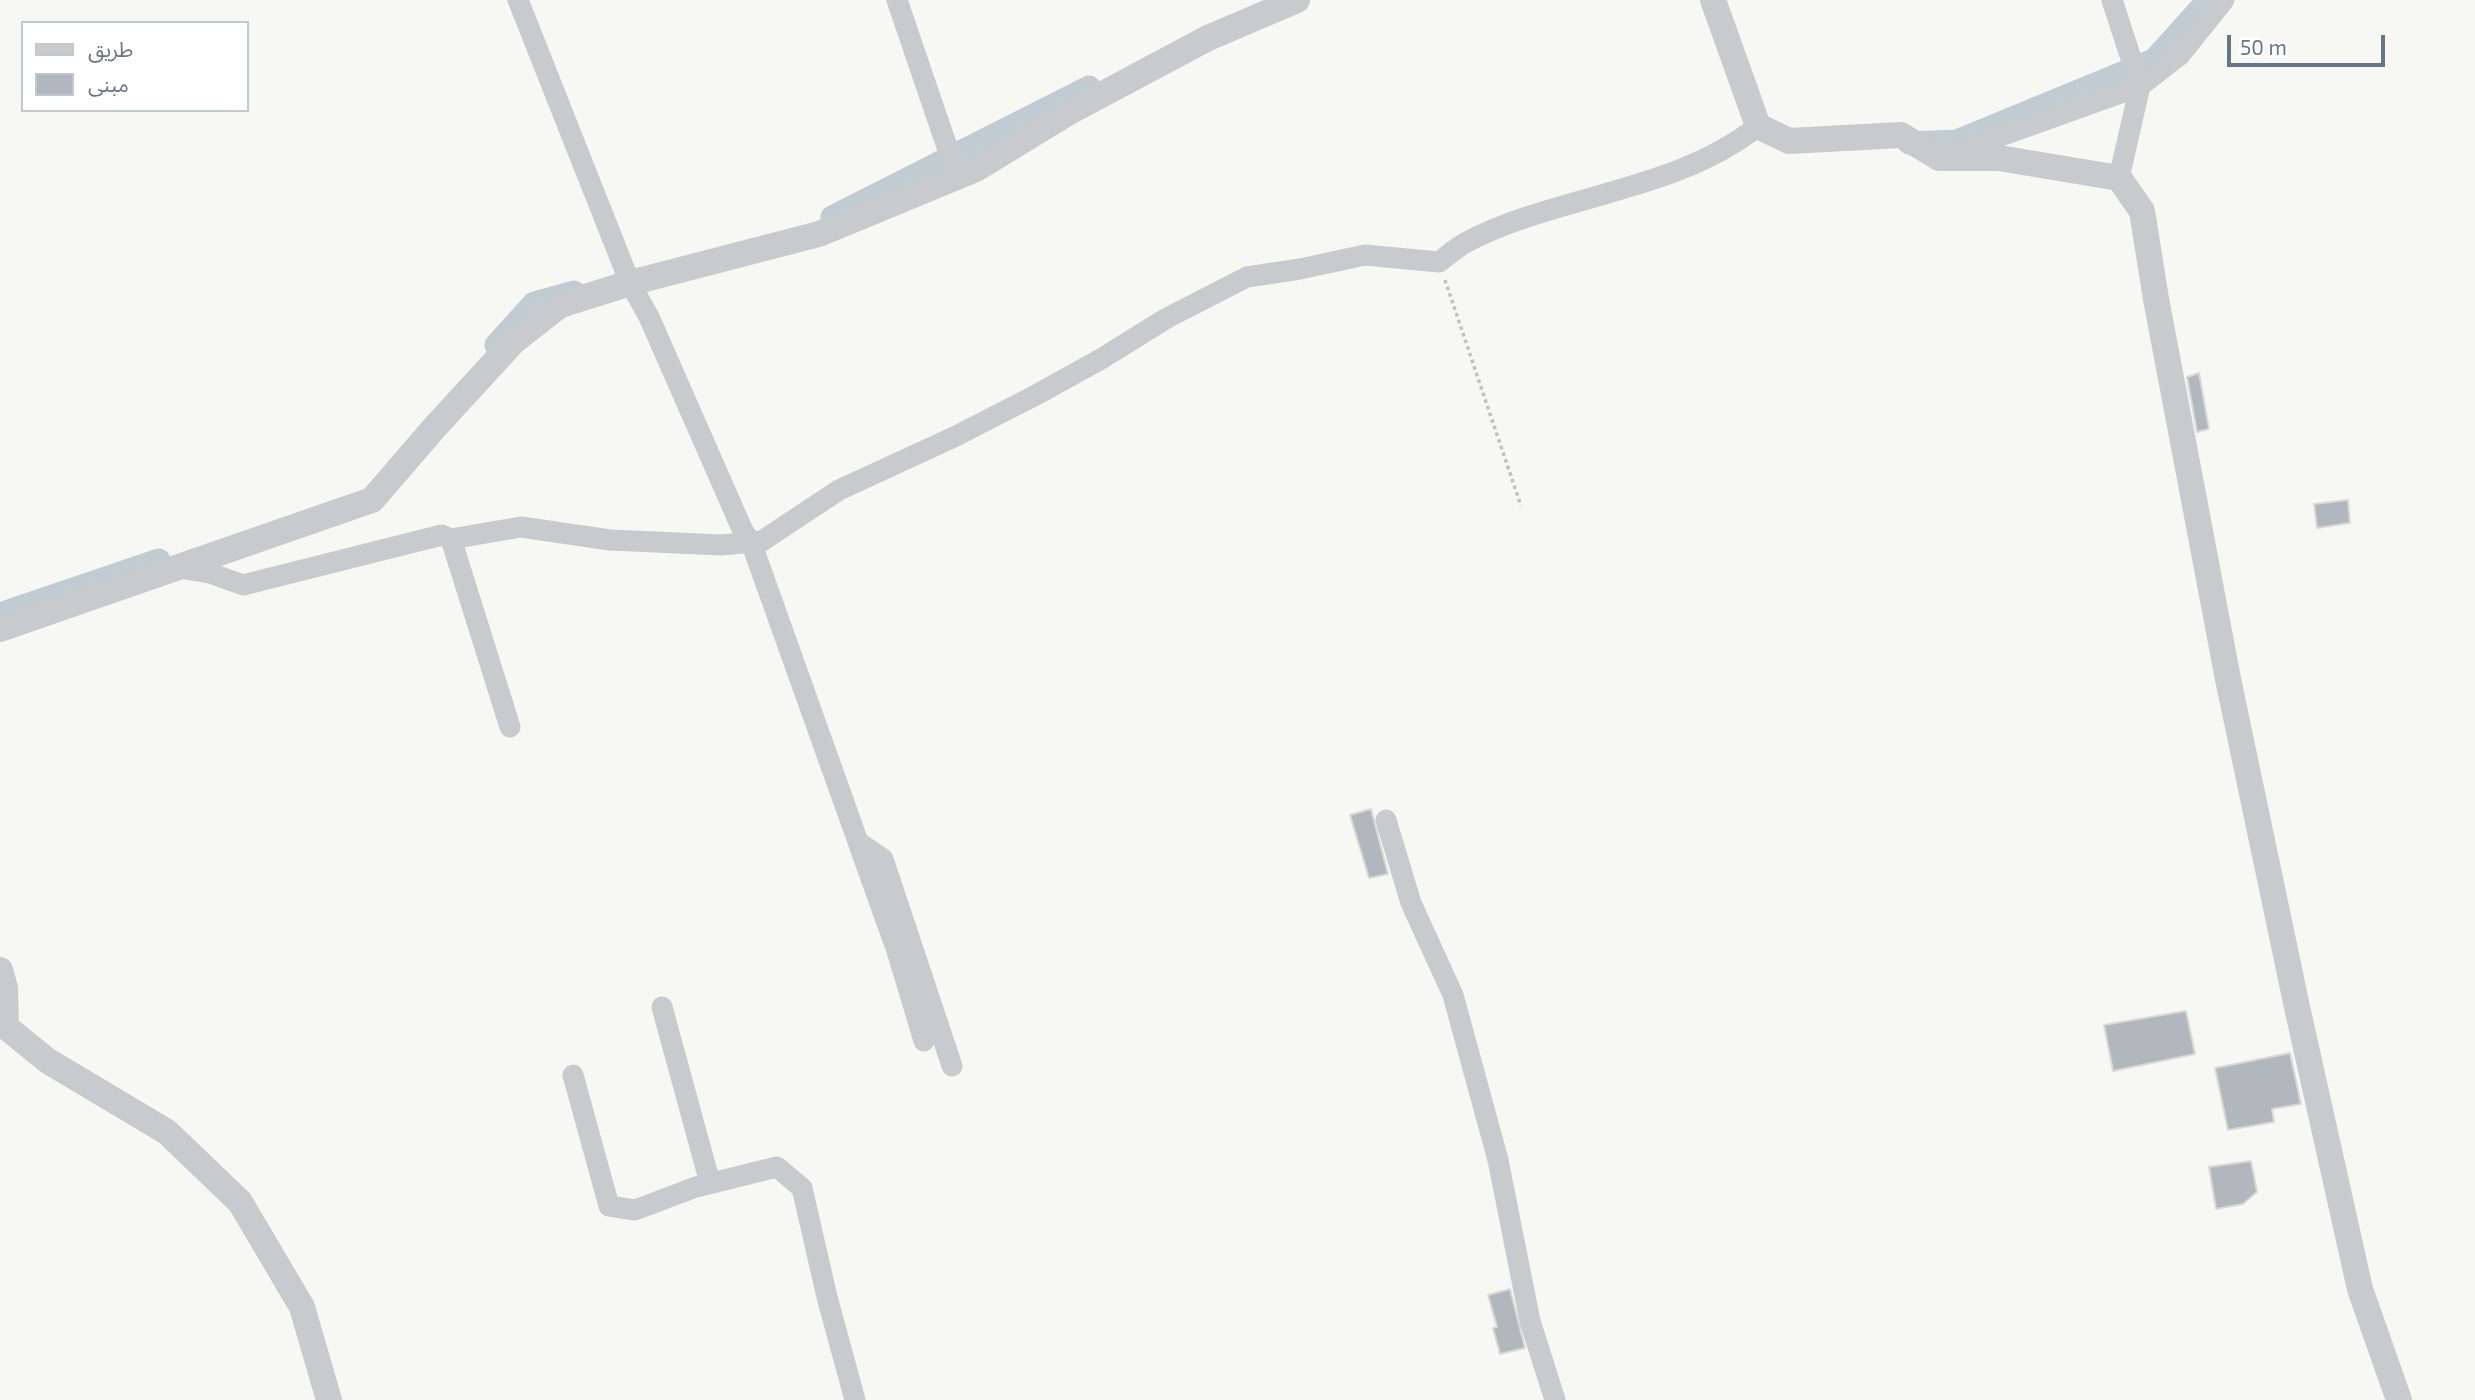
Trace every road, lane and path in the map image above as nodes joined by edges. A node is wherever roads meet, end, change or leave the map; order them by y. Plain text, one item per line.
1 (519, 0) edge
2 (897, 0) edge
3 (1297, 0) edge
4 (1713, 0) edge
5 (2112, 0) edge
6 (2224, 0) edge
7 (2140, 86) junction
8 (1758, 126) junction
9 (1940, 158) junction
10 (957, 176) junction
11 (2119, 178) junction
12 (1438, 262) junction
13 (630, 283) junction
14 (1521, 506) dead end
15 (451, 539) junction
16 (751, 542) junction
17 (178, 568) junction
18 (0, 629) edge
19 (510, 727) dead end
20 (1386, 820) dead end
21 (858, 842) junction
22 (0, 970) edge
23 (662, 1007) dead end
24 (3, 1027) edge
25 (924, 1041) dead end
26 (953, 1066) dead end
27 (573, 1076) dead end
28 (710, 1183) junction
29 (329, 1400) edge
30 (855, 1400) edge
31 (1555, 1400) edge
32 (2399, 1400) edge

1 - 13 street
2 - 10 street
3 - 10 street
4 - 8 street
5 - 7 street
6 - 7 street
7 - 9 street
7 - 11 street
8 - 9 street
8 - 12 street
9 - 11 street
10 - 13 street
11 - 32 street
12 - 14 path
12 - 16 street
13 - 16 street
13 - 17 street
15 - 16 street
15 - 17 street
15 - 19 street
16 - 21 street
17 - 18 street
20 - 31 street
21 - 25 street
21 - 26 street
22 - 24 street
23 - 28 street
24 - 29 street
27 - 28 street
28 - 30 street

